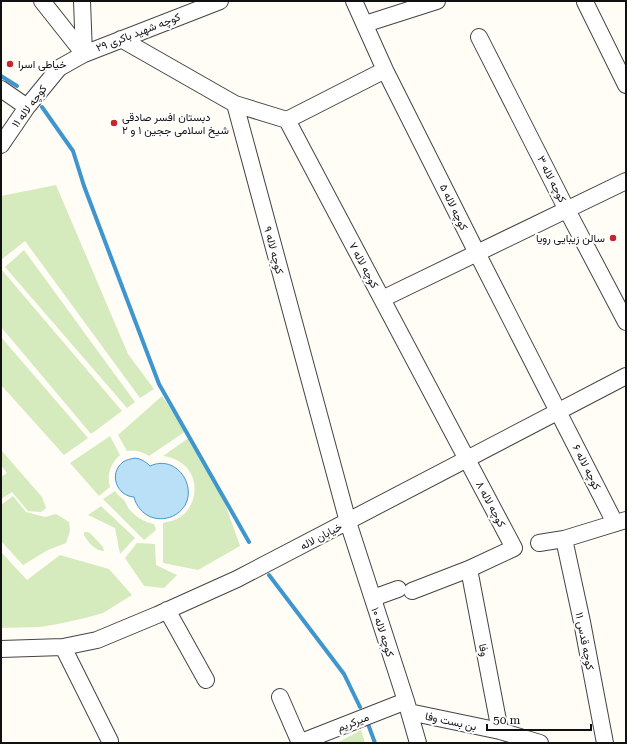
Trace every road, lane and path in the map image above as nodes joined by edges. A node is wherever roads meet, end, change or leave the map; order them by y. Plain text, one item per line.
1 (42, 1) edge
2 (82, 1) edge
3 (354, 1) edge
4 (437, 1) edge
5 (216, 2) edge
6 (585, 2) dead end
7 (365, 24) junction
8 (479, 37) dead end
9 (122, 39) junction
10 (84, 54) junction
11 (59, 68) joint
12 (385, 70) junction
13 (626, 85) edge
14 (1, 89) edge
15 (235, 104) junction
16 (26, 107) junction
17 (287, 120) junction
18 (1, 145) edge
19 (626, 181) edge
20 (567, 210) junction
21 (476, 253) junction
22 (382, 299) junction
23 (626, 322) edge
24 (626, 376) edge
25 (558, 412) junction
26 (467, 459) junction
27 (348, 522) junction
28 (621, 522) edge
29 (564, 538) junction
30 (539, 543) dead end
31 (469, 569) junction
32 (373, 598) junction
33 (168, 610) junction
34 (63, 647) junction
35 (1, 649) edge
36 (206, 680) dead end
37 (280, 697) dead end
38 (407, 706) junction
39 (500, 731) junction
40 (110, 741) dead end
41 (300, 743) edge
42 (418, 743) edge
43 (540, 743) edge
44 (605, 743) edge

1 - 10 street
2 - 10 street
3 - 7 street, کوچه لاله ۵
4 - 7 street
5 - 9 street, کوچه شهید باکری ۲۹
6 - 13 street
7 - 12 street, کوچه لاله ۵
8 - 20 street, کوچه لاله ۳
9 - 10 street, کوچه شهید باکری ۲۹
9 - 15 street
10 - 11 street, کوچه شهید باکری ۲۹
11 - 16 street, کوچه لاله ۱۱
12 - 17 street
12 - 21 street, کوچه لاله ۵
14 - 16 street
15 - 17 street
15 - 27 street, کوچه لاله ۹
16 - 18 street, کوچه لاله ۱۱
17 - 22 street, کوچه لاله ۷
19 - 20 street
20 - 21 street
20 - 23 street, کوچه لاله ۳
21 - 22 street
21 - 25 street, کوچه لاله ۵
22 - 26 street, کوچه لاله ۷
24 - 25 street, خیابان لاله
25 - 26 street, خیابان لاله
25 - 28 street, کوچه لاله ۶
26 - 27 street, خیابان لاله
26 - 31 street, کوچه لاله ۸
27 - 32 street, کوچه لاله ۱۰
27 - 33 street, خیابان لاله
28 - 29 street
29 - 30 street
29 - 44 street, کوچه قدس ۱۱
31 - 32 street
31 - 39 street, وفا
32 - 38 street, کوچه لاله ۱۰
33 - 34 street, خیابان لاله
33 - 36 street
34 - 35 street, خیابان لاله
34 - 40 street
37 - 41 street
38 - 39 street, بن بست وفا
38 - 41 street, میرکریم
38 - 42 street, کوچه لاله ۱۰
39 - 43 street, بن بست وفا

